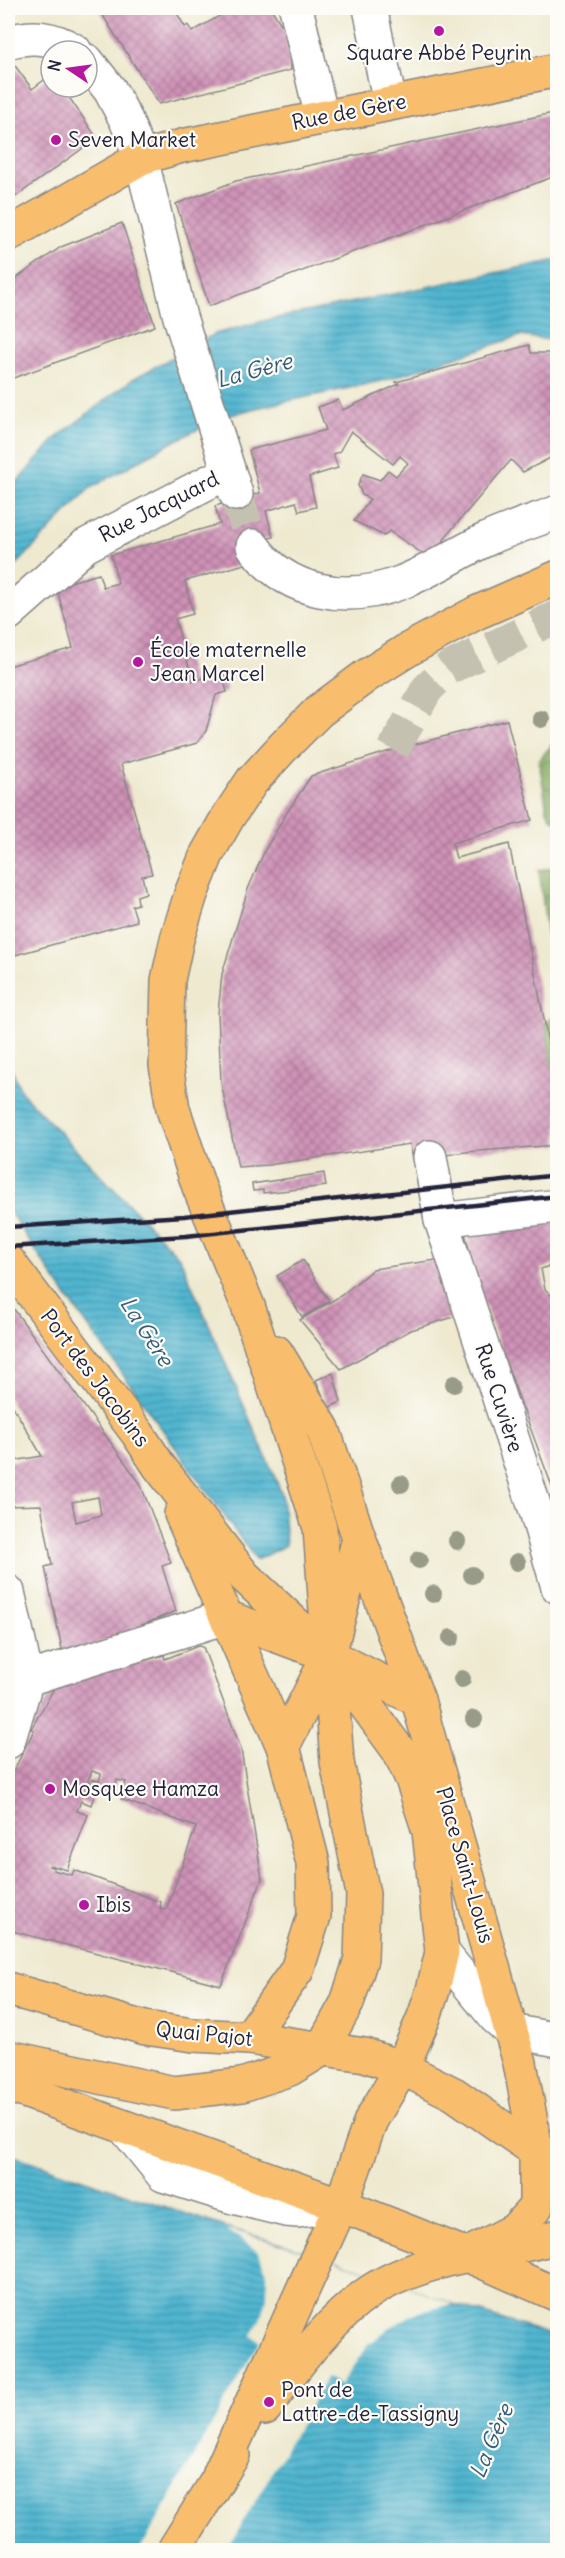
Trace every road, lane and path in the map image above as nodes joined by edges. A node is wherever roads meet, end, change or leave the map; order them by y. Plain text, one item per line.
1 (296, 8) edge
2 (370, 8) edge
3 (50, 39) edge
4 (8, 42) edge
5 (558, 70) edge
6 (99, 76) edge
7 (390, 104) junction
8 (322, 118) junction
9 (141, 158) junction
10 (8, 234) edge
11 (558, 512) edge
12 (253, 546) tunnel mouth
13 (558, 577) edge
14 (8, 614) edge
15 (430, 1157) dead end
16 (558, 1206) edge
17 (441, 1220) junction
18 (8, 1261) edge
19 (248, 1306) junction
20 (159, 1466) junction
21 (547, 1512) edge
22 (359, 1538) junction
23 (556, 1582) edge
24 (8, 1592) edge
25 (226, 1617) junction
26 (14, 1648) edge
27 (329, 1654) junction
28 (27, 1679) junction
29 (418, 1700) junction
30 (8, 1742) edge
31 (283, 1746) junction
32 (442, 1952) junction
33 (8, 1989) edge
34 (511, 2031) junction
35 (249, 2038) junction
36 (558, 2040) edge
37 (321, 2050) junction
38 (8, 2057) edge
39 (402, 2068) junction
40 (8, 2085) edge
41 (547, 2158) edge
42 (340, 2205) junction
43 (558, 2236) edge
44 (467, 2255) junction
45 (558, 2295) edge
46 (220, 2472) junction
47 (174, 2550) edge

1 - 8 street
2 - 7 street
3 - 4 street
5 - 7 main road, Rue de Gère
6 - 9 street, Rue Jacquard
7 - 8 main road, Rue de Gère
8 - 9 main road, Rue de Gère
9 - 10 main road, Rue de Gère
9 - 14 street, Rue Jacquard
11 - 12 street
13 - 19 main road
15 - 17 street, Rue Cuvière
16 - 17 street
17 - 21 street, Rue Cuvière
18 - 20 main road, Port des Jacobins
19 - 22 main road, Place Saint-Louis
19 - 27 main road
20 - 25 main road
20 - 27 main road
21 - 23 street, Rue Cuvière
22 - 27 main road
22 - 29 main road, Place Saint-Louis
24 - 26 street
25 - 27 main road
25 - 28 street
25 - 31 main road
26 - 28 street
27 - 29 main road
27 - 31 main road
27 - 32 main road, Place Saint-Louis
27 - 37 main road
28 - 30 street
29 - 34 main road, Place Saint-Louis
31 - 35 main road
32 - 34 street, Place Saint-Louis
32 - 39 main road, Place Saint-Louis
33 - 35 main road, Quai Pajot
34 - 36 street
34 - 41 main road, Place Saint-Louis
35 - 37 main road, Quai Pajot
37 - 38 main road
37 - 39 main road, Quai Pajot
39 - 41 main road, Quai Pajot
39 - 42 main road, Place Saint-Louis
40 - 42 main road
41 - 44 main road, Place Saint-Louis
42 - 44 main road
42 - 46 main road, Place Saint-Louis
43 - 44 main road
44 - 45 main road
44 - 46 main road
46 - 47 main road

